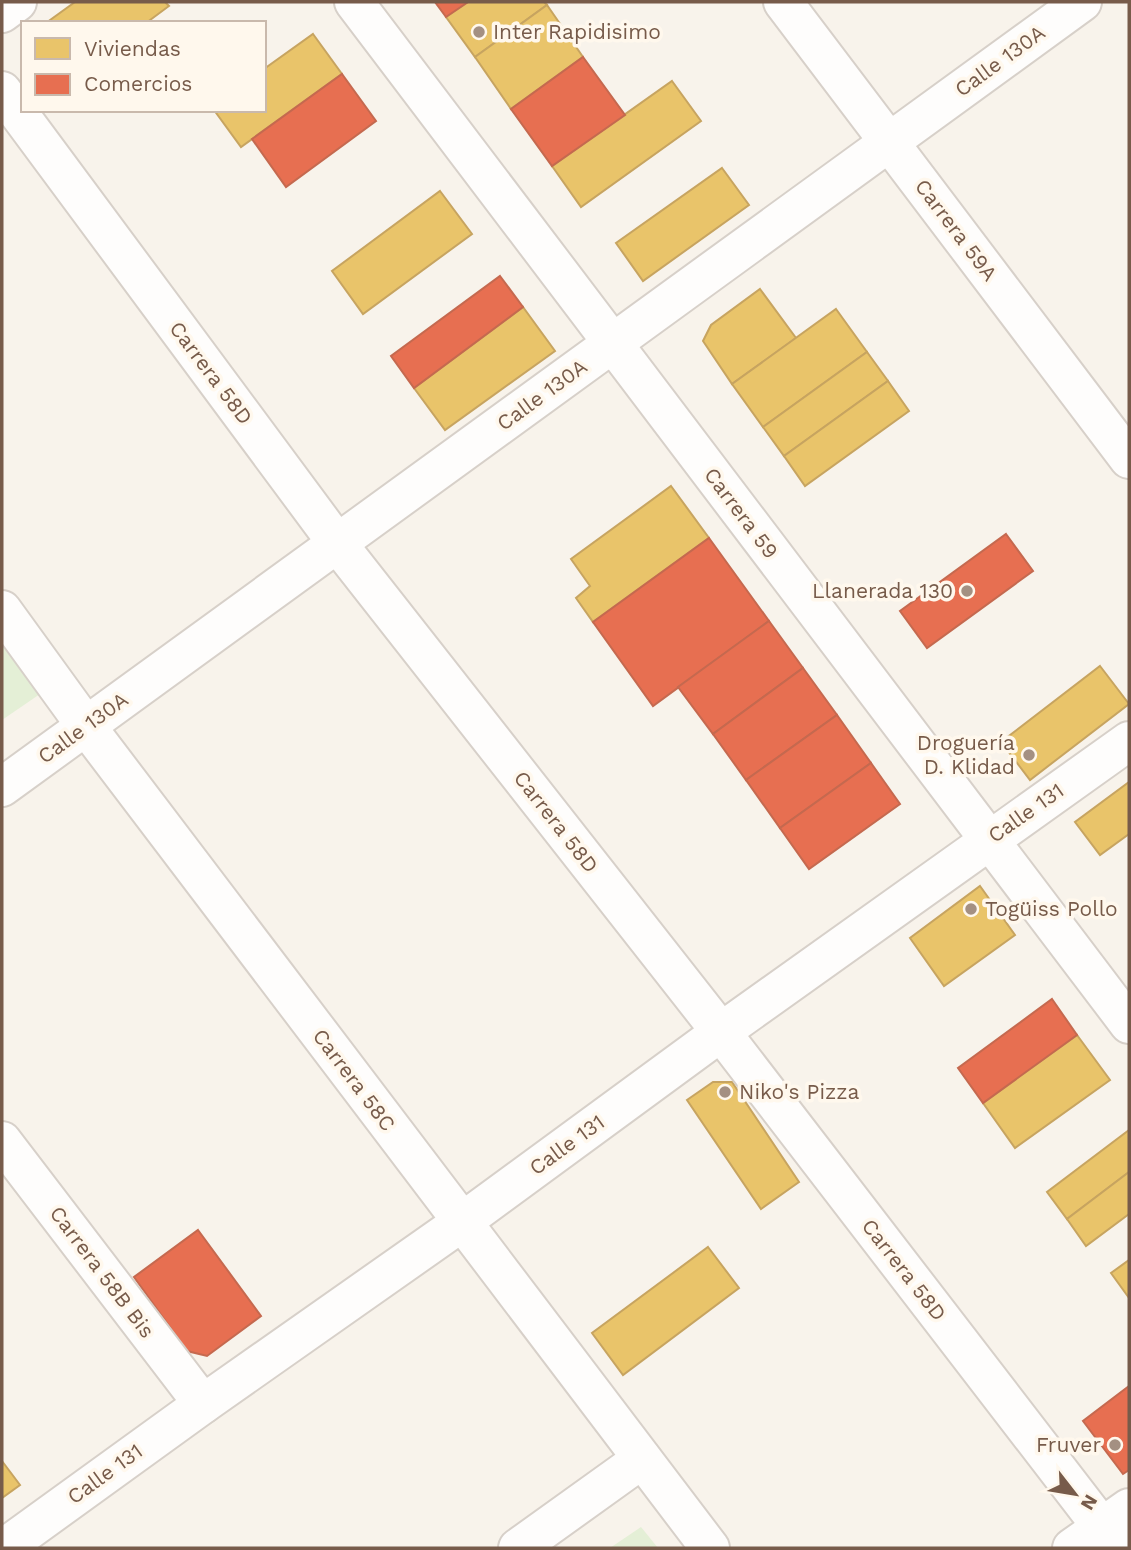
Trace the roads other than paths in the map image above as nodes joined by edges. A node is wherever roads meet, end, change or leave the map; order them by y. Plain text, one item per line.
1 (17, 2) edge
2 (354, 2) edge
3 (783, 2) edge
4 (1082, 2) edge
5 (2, 13) edge
6 (2, 91) edge
7 (889, 142) junction
8 (612, 344) junction
9 (1129, 459) edge
10 (337, 543) junction
11 (2, 610) edge
12 (86, 726) junction
13 (1129, 741) edge
14 (2, 788) edge
15 (989, 839) junction
16 (1129, 1024) edge
17 (721, 1032) junction
18 (2, 1141) edge
19 (462, 1222) junction
20 (203, 1404) junction
21 (642, 1459) junction
22 (1105, 1533) edge
23 (4, 1548) edge
24 (518, 1548) edge
25 (710, 1548) edge

1 - 5 street
2 - 8 street, Carrera 59
3 - 7 street, Carrera 59A
4 - 7 street, Calle 130A
6 - 10 street, Carrera 58D
7 - 8 street, Calle 130A
7 - 9 street, Carrera 59A
8 - 10 street, Calle 130A
8 - 15 street, Carrera 59
10 - 12 street, Calle 130A
10 - 17 street, Carrera 58D
11 - 12 street, Carrera 58C
12 - 14 street, Calle 130A
12 - 19 street, Carrera 58C
13 - 15 street, Calle 131
15 - 16 street, Carrera 59
15 - 17 street, Calle 131
17 - 19 street, Calle 131
17 - 22 street, Carrera 58D
18 - 20 street, Carrera 58B Bis
19 - 20 street, Calle 131
19 - 21 street, Carrera 58C
20 - 23 street, Calle 131
21 - 24 street
21 - 25 street, Carrera 58C

